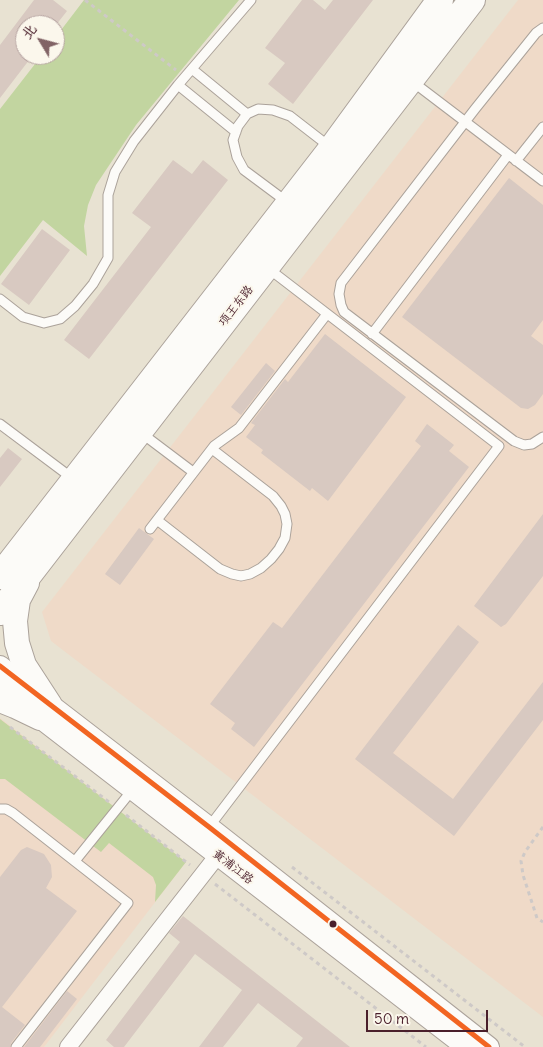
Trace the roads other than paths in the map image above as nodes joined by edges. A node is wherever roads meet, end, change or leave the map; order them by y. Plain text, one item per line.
1 (251, 0) edge
2 (440, 0) edge
3 (472, 0) edge
4 (543, 28) edge
5 (192, 69) junction
6 (411, 80) junction
7 (178, 85) junction
8 (247, 114) junction
9 (465, 122) junction
10 (543, 128) edge
11 (236, 132) junction
12 (340, 154) junction
13 (508, 155) junction
14 (516, 161) junction
15 (543, 181) edge
16 (297, 210) junction
17 (266, 267) junction
18 (0, 299) edge
19 (327, 314) junction
20 (372, 334) junction
21 (0, 424) edge
22 (131, 425) junction
23 (543, 437) edge
24 (212, 449) junction
25 (193, 472) junction
26 (83, 486) junction
27 (157, 520) junction
28 (150, 529) dead end
29 (19, 558) edge
30 (0, 576) edge
31 (0, 612) edge
32 (0, 666) edge
33 (0, 687) edge
34 (0, 700) edge
35 (45, 711) junction
36 (137, 783) junction
37 (0, 809) edge
38 (209, 827) junction
39 (223, 849) junction
40 (75, 862) junction
41 (16, 1047) edge
42 (68, 1047) edge
43 (466, 1047) edge
44 (489, 1047) edge

1 - 5 lane
2 - 12 main road, 项王东路
3 - 6 main road, 项王东路
4 - 9 lane
5 - 7 lane
5 - 8 lane
6 - 9 lane
6 - 12 main road, 项王东路
7 - 11 lane
7 - 18 lane
8 - 11 lane
8 - 12 lane
9 - 13 lane
9 - 20 lane
10 - 14 lane
11 - 16 lane
12 - 16 main road, 项王东路
13 - 14 lane
13 - 20 lane
14 - 15 lane
16 - 17 main road, 项王东路
16 - 22 main road, 项王东路
17 - 19 lane
17 - 22 main road, 项王东路
19 - 24 lane
19 - 38 lane
20 - 23 lane
21 - 26 lane
22 - 25 lane
22 - 26 main road, 项王东路
24 - 25 lane
24 - 27 lane
25 - 27 lane
26 - 29 main road, 项王东路
27 - 28 lane
29 - 30 main road, 项王东路
29 - 31 main road, 项王东路
29 - 35 main road
32 - 35 street
33 - 35 street, 黄浦江路
34 - 35 main road
35 - 36 street, 黄浦江路
36 - 38 street, 黄浦江路
36 - 39 street, 黄浦江路
36 - 40 lane
37 - 40 lane
38 - 39 street, 黄浦江路
39 - 42 street
39 - 43 street, 黄浦江路
39 - 44 street, 黄浦江路
40 - 41 lane

